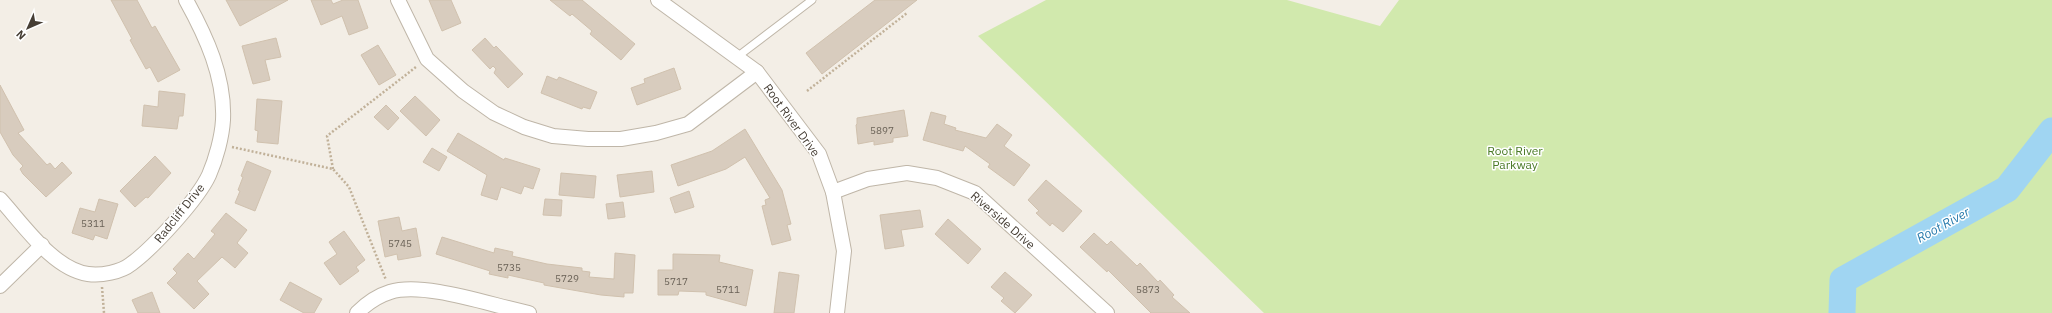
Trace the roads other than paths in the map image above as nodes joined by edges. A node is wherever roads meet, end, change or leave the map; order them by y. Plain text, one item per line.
1 (186, 0) edge
2 (398, 0) edge
3 (658, 0) edge
4 (812, 0) edge
5 (737, 57) junction
6 (758, 72) junction
7 (833, 192) junction
8 (0, 199) edge
9 (42, 245) junction
10 (0, 286) edge
11 (357, 313) edge
12 (529, 313) edge
13 (837, 313) edge
14 (1107, 313) edge

1 - 9 street, Radcliff Drive
2 - 6 street
3 - 5 street, Root River Drive
4 - 5 lane
5 - 6 street, Root River Drive
6 - 7 street, Root River Drive
7 - 13 street, Root River Drive
7 - 14 street, Riverside Drive
8 - 9 street, Radcliff Drive
9 - 10 street
11 - 12 street

